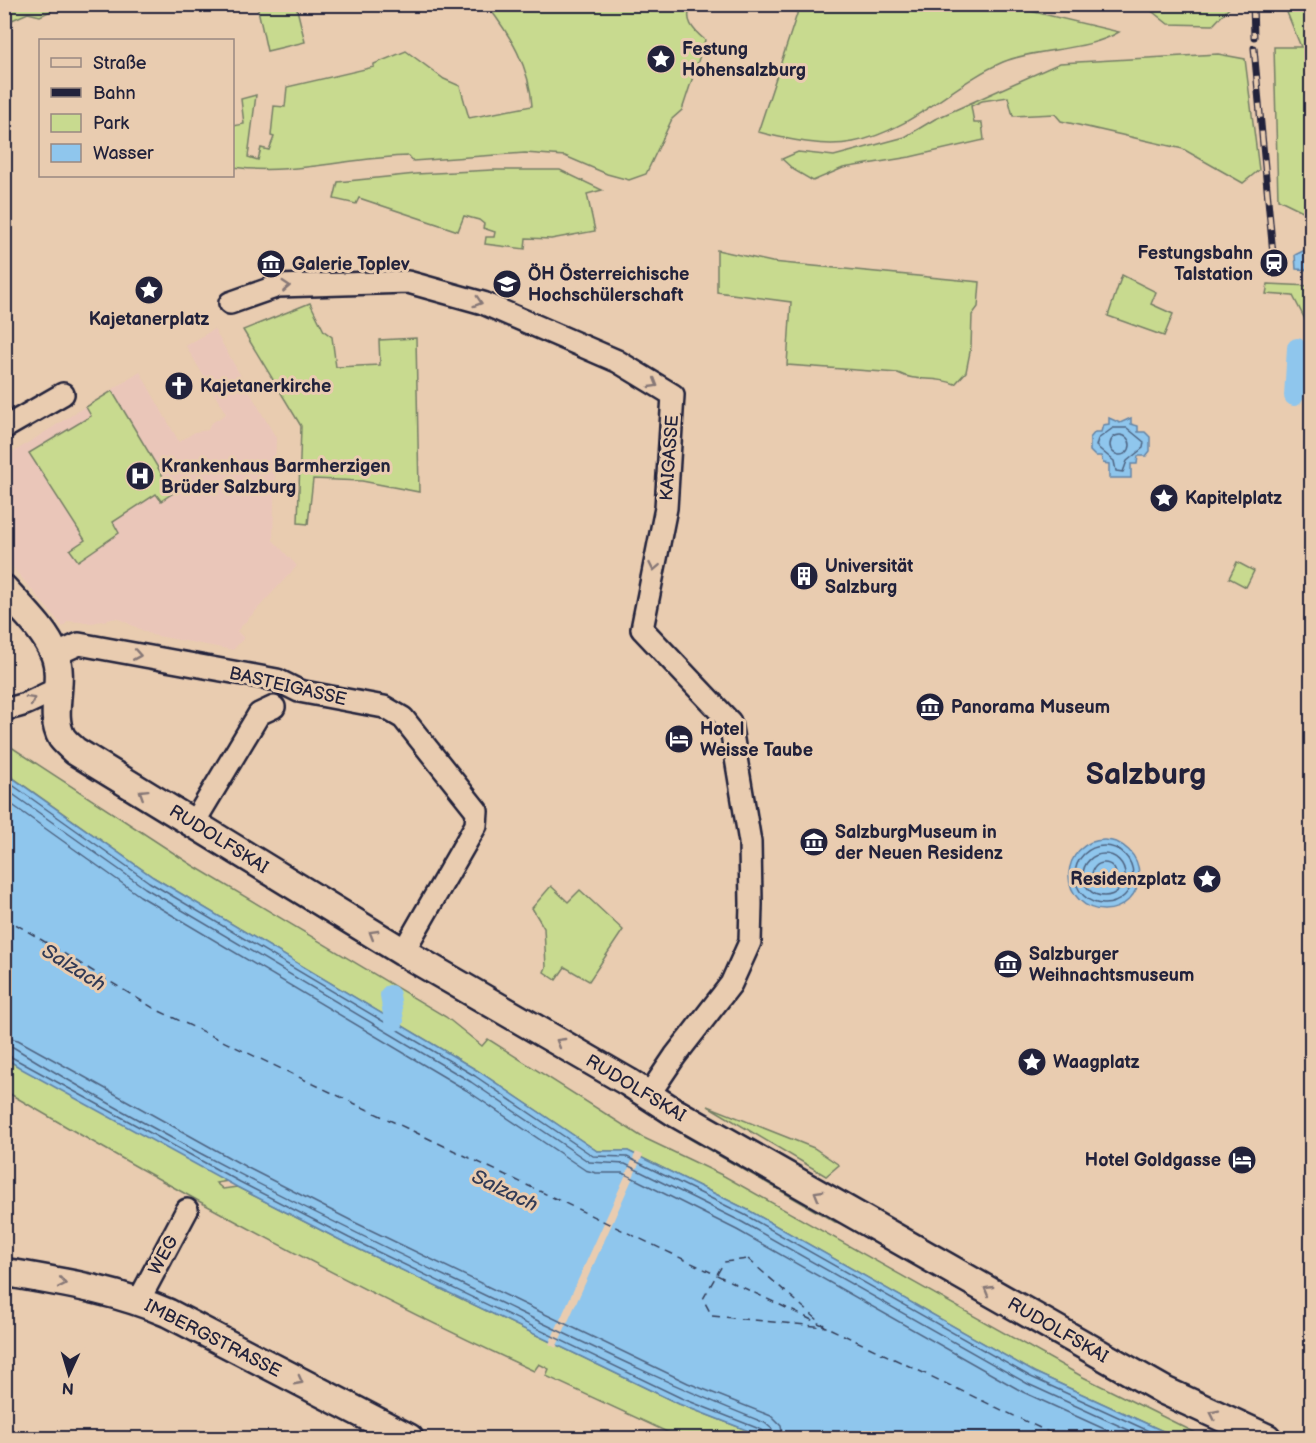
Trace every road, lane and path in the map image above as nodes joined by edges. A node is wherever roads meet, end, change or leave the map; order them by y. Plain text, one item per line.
1 (230, 303) dead end
2 (63, 394) dead end
3 (4, 428) edge
4 (4, 589) edge
5 (55, 655) junction
6 (58, 689) junction
7 (274, 707) dead end
8 (4, 708) edge
9 (193, 824) junction
10 (403, 952) junction
11 (648, 1096) junction
12 (187, 1210) dead end
13 (4, 1272) edge
14 (139, 1300) junction
15 (409, 1438) edge
16 (1267, 1438) edge

1 -> 11 street, KAIGASSE
2 - 3 street
4 - 5 main road, RUDOLFSKAI
5 - 6 main road, RUDOLFSKAI
5 -> 10 street, BASTEIGASSE
8 -> 6 street
9 -> 6 main road, RUDOLFSKAI
7 - 9 street
10 -> 9 main road, RUDOLFSKAI
11 -> 10 main road, RUDOLFSKAI
16 -> 11 main road, RUDOLFSKAI
12 - 14 street, WEG
13 -> 14 main road, IMBERGSTRASSE
14 -> 15 main road, IMBERGSTRASSE

